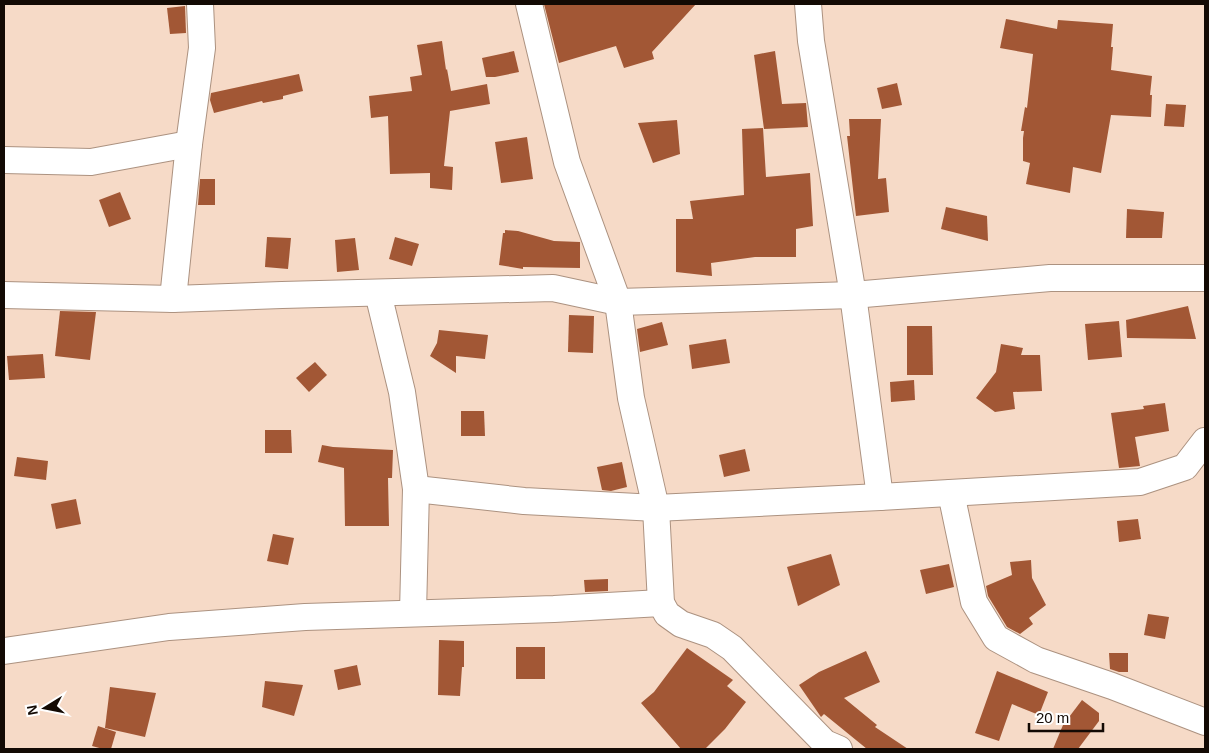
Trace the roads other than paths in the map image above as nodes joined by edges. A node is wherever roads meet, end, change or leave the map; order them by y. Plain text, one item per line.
1 (200, 4) edge
2 (529, 4) edge
3 (808, 4) edge
4 (189, 144) junction
5 (4, 160) edge
6 (1205, 278) edge
7 (378, 293) junction
8 (4, 295) edge
9 (853, 295) junction
10 (174, 298) junction
11 (618, 302) junction
12 (1205, 441) edge
13 (416, 489) junction
14 (951, 494) junction
15 (880, 497) junction
16 (656, 508) junction
17 (661, 602) junction
18 (414, 613) junction
19 (4, 651) edge
20 (1205, 722) edge
21 (839, 749) edge

1 - 4 street
2 - 11 street
3 - 9 street
4 - 5 street
4 - 10 street
6 - 9 street
7 - 10 street
7 - 11 street
7 - 13 street
8 - 10 street
9 - 11 street
9 - 15 street
11 - 16 street
12 - 14 street
13 - 16 street
13 - 18 street
14 - 15 street
14 - 20 street
15 - 16 street
16 - 17 street
17 - 18 street
17 - 21 street
18 - 19 street

